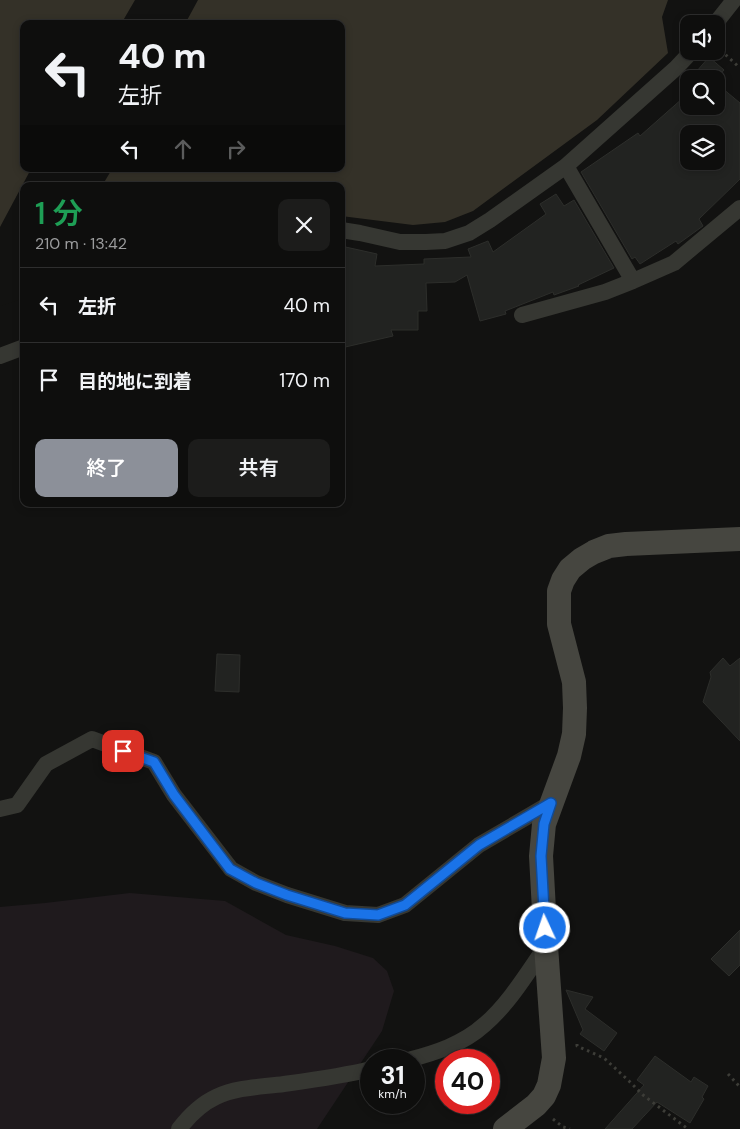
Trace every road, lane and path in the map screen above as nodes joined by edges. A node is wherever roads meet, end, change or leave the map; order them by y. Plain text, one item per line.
1 (734, 0) edge
2 (722, 15) edge
3 (725, 54) edge
4 (684, 60) edge
5 (740, 68) edge
6 (566, 166) junction
7 (740, 208) edge
8 (345, 230) edge
9 (633, 281) junction
10 (522, 316) dead end
11 (20, 348) edge
12 (0, 356) edge
13 (740, 539) edge
14 (551, 803) junction
15 (0, 809) edge
16 (546, 946) junction
17 (575, 1038) dead end
18 (425, 1055) edge
19 (360, 1072) edge
20 (728, 1074) dead end
21 (740, 1087) edge
22 (179, 1129) edge
23 (505, 1129) edge
24 (688, 1129) edge

1 - 2 street
3 - 5 path
4 - 6 street
6 - 8 street
6 - 9 street
7 - 9 street
9 - 10 street
11 - 12 street
13 - 14 street
14 - 15 street
14 - 16 street
16 - 18 street
16 - 23 street
17 - 24 path
19 - 22 street
20 - 21 path

